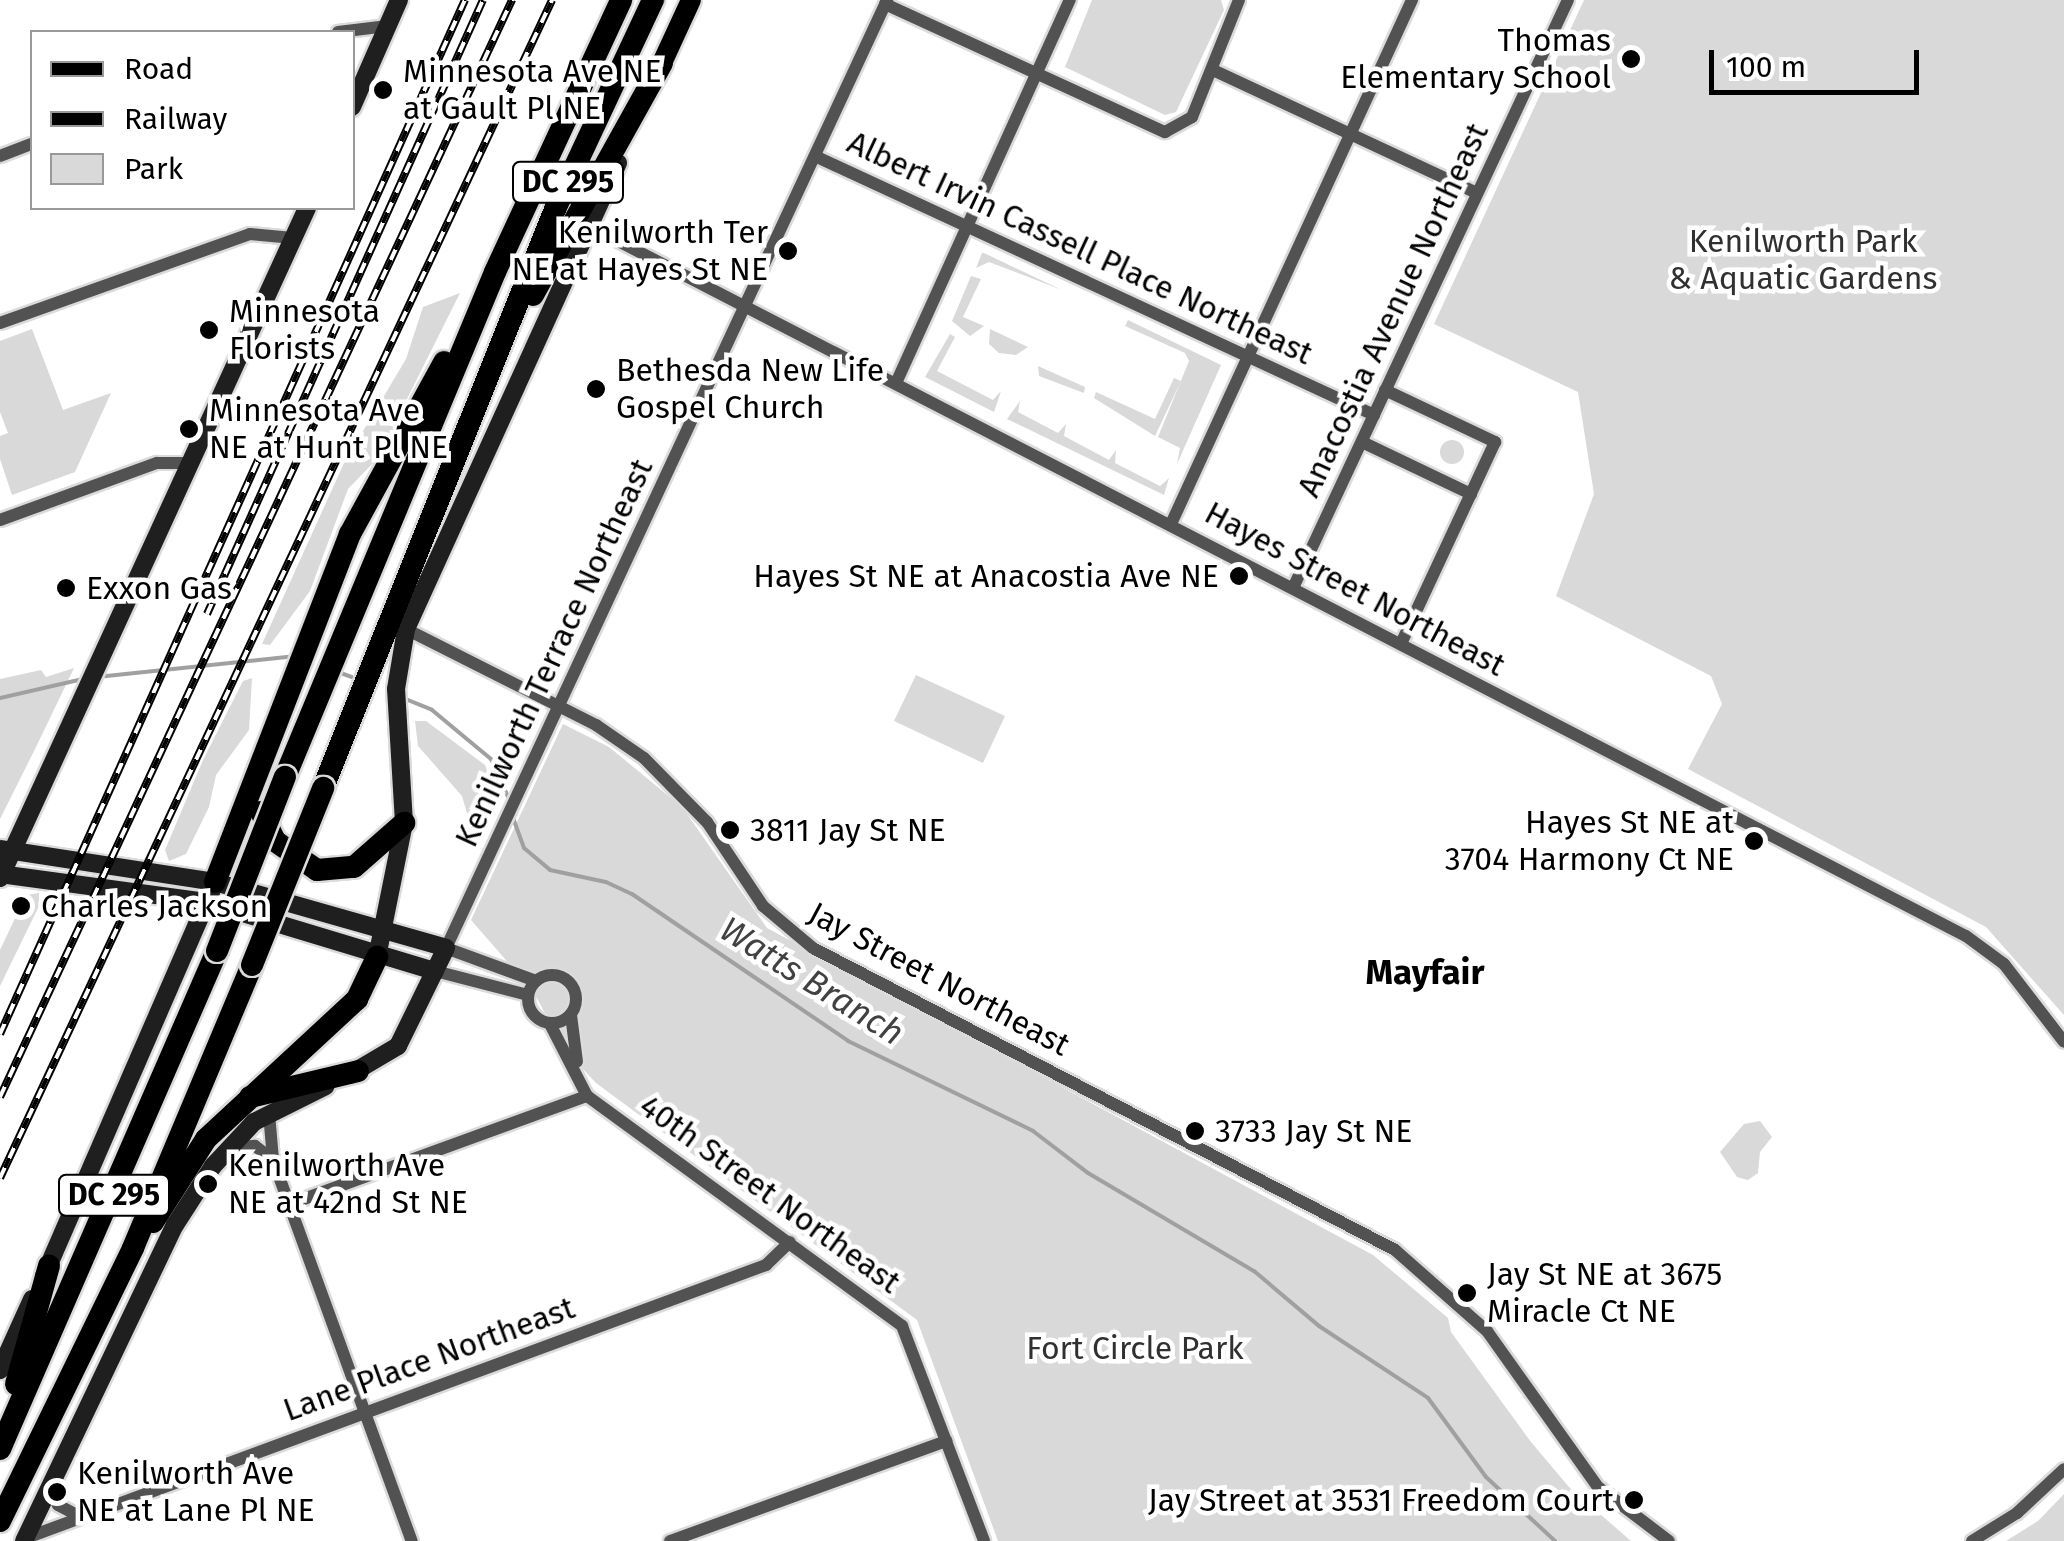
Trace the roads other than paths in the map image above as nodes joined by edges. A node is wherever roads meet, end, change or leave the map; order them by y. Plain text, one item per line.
1 (399, 0) edge
2 (621, 0) edge
3 (653, 0) edge
4 (691, 0) edge
5 (1070, 0) edge
6 (1240, 0) edge
7 (1412, 0) edge
8 (1568, 0) edge
9 (886, 2) edge
10 (388, 26) junction
11 (355, 30) edge
12 (662, 63) junction
13 (1213, 70) junction
14 (1036, 75) junction
15 (355, 100) edge
16 (1350, 135) junction
17 (30, 145) edge
18 (0, 156) edge
19 (818, 157) junction
20 (1477, 193) junction
21 (306, 210) edge
22 (589, 226) junction
23 (968, 226) junction
24 (293, 238) junction
25 (495, 272) junction
26 (748, 304) junction
27 (0, 324) edge
28 (1248, 356) junction
29 (491, 367) junction
30 (896, 382) junction
31 (1386, 390) junction
32 (1374, 415) junction
33 (1362, 442) junction
34 (192, 462) junction
35 (1471, 494) junction
36 (0, 520) edge
37 (1171, 524) junction
38 (1293, 588) junction
39 (406, 629) junction
40 (1400, 644) junction
41 (560, 707) junction
42 (258, 779) junction
43 (404, 822) junction
44 (6, 850) edge
45 (1, 875) edge
46 (211, 892) junction
47 (384, 930) junction
48 (446, 948) junction
49 (377, 957) junction
50 (436, 970) junction
51 (536, 981) junction
52 (528, 995) junction
53 (571, 1015) junction
54 (550, 1024) junction
55 (2064, 1042) edge
56 (577, 1069) junction
57 (358, 1070) junction
58 (587, 1096) junction
59 (242, 1100) junction
60 (269, 1113) junction
61 (223, 1151) junction
62 (272, 1160) junction
63 (290, 1204) junction
64 (790, 1242) junction
65 (133, 1248) junction
66 (50, 1266) junction
67 (0, 1370) edge
68 (365, 1411) junction
69 (948, 1441) junction
70 (2, 1442) edge
71 (2064, 1469) edge
72 (50, 1490) junction
73 (78, 1516) junction
74 (0, 1521) edge
75 (25, 1540) edge
76 (412, 1541) edge
77 (670, 1541) edge
78 (984, 1541) edge
79 (1670, 1541) edge
80 (1972, 1541) edge

1 - 10 main road
2 - 25 highway, DC 295
3 - 29 highway, DC 295
4 - 12 main road
5 - 14 street
6 - 13 street
7 - 16 street
8 - 20 street, Anacostia Avenue Northeast
9 - 14 street
9 - 19 street, Kenilworth Terrace Northeast
10 - 11 street
10 - 15 main road
12 - 22 main road
12 - 29 highway
13 - 14 street
13 - 16 street
14 - 23 street
16 - 20 street
16 - 28 street
17 - 18 street
19 - 23 street, Albert Irvin Cassell Place Northeast
19 - 26 street, Kenilworth Terrace Northeast
20 - 31 street, Anacostia Avenue Northeast
21 - 24 main road
22 - 26 street, Hayes Street Northeast
22 - 39 main road
23 - 28 street, Albert Irvin Cassell Place Northeast
23 - 30 street
24 - 27 street
24 - 34 main road
25 - 42 highway
25 - 70 highway, DC 295, bridge
26 - 30 street, Hayes Street Northeast
26 - 41 street, Kenilworth Terrace Northeast
28 - 32 street, Albert Irvin Cassell Place Northeast
28 - 37 street
29 - 65 highway, DC 295, bridge
30 - 37 street, Hayes Street Northeast
31 - 32 street, Anacostia Avenue Northeast
31 - 35 street
32 - 33 street, Anacostia Avenue Northeast
33 - 35 street
33 - 38 street, Anacostia Avenue Northeast
34 - 36 street
34 - 44 main road
35 - 40 street
37 - 38 street, Hayes Street Northeast
38 - 40 street, Hayes Street Northeast
39 - 41 street, Jay Street Northeast
39 - 43 main road
40 - 55 street, Hayes Street Northeast
41 - 48 street, Kenilworth Terrace Northeast
41 - 79 street, Jay Street Northeast
42 - 43 highway
42 - 46 highway
43 - 47 main road
44 - 45 main road
44 - 46 main road
45 - 46 main road
46 - 47 main road
46 - 49 main road
46 - 66 main road
47 - 48 main road
47 - 49 main road
48 - 50 main road
48 - 51 street
49 - 50 main road
49 - 59 highway
50 - 52 street
50 - 57 main road
51 - 52 street
51 - 53 street
52 - 54 street
53 - 54 street
53 - 56 street
54 - 56 street
56 - 58 street
57 - 59 highway
57 - 60 main road
58 - 63 street
58 - 64 street, 40th Street Northeast
59 - 65 highway
60 - 61 main road
60 - 62 street
61 - 62 street
61 - 72 main road
62 - 63 street
63 - 68 street
64 - 68 street, Lane Place Northeast
64 - 69 street, 40th Street Northeast
65 - 74 highway, DC 295
66 - 67 main road
66 - 70 highway
68 - 73 street, Lane Place Northeast
68 - 76 street
69 - 77 street
69 - 78 street, 40th Street Northeast
71 - 80 street
72 - 73 street
72 - 75 main road
73 - 75 street, Lane Place Northeast

